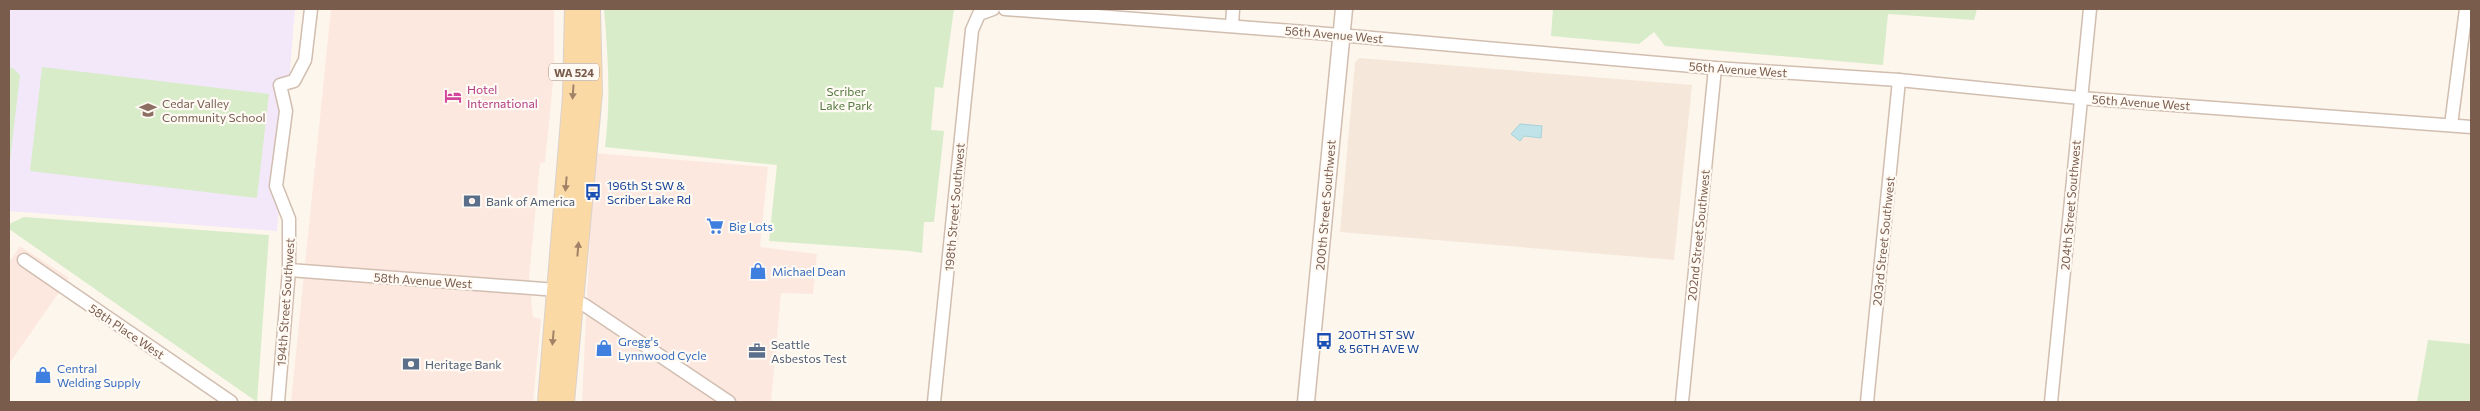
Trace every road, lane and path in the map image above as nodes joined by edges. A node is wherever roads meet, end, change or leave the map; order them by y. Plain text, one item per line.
1 (310, 9) edge
2 (575, 9) edge
3 (993, 9) edge
4 (1004, 9) edge
5 (1233, 9) edge
6 (1344, 9) edge
7 (2090, 9) edge
8 (2466, 9) edge
9 (589, 13) edge
10 (1130, 13) edge
11 (1232, 26) junction
12 (1342, 35) junction
13 (1715, 68) junction
14 (1899, 80) junction
15 (2080, 98) junction
16 (2451, 125) junction
17 (2471, 127) edge
18 (24, 260) dead end
19 (288, 270) junction
20 (565, 294) junction
21 (231, 402) edge
22 (278, 402) edge
23 (548, 402) edge
24 (564, 402) edge
25 (729, 402) edge
26 (934, 402) edge
27 (1306, 402) edge
28 (1682, 402) edge
29 (1867, 402) edge
30 (2051, 402) edge

1 - 19 street, 194th Street Southwest
2 -> 20 main road, WA 524
3 - 26 street, 198th Street Southwest
4 - 10 street, 56th Avenue West
5 - 11 street
6 - 12 street, 200th Street Southwest
7 - 15 street, 204th Street Southwest
8 - 16 street
20 -> 9 main road
10 - 11 street, 56th Avenue West
11 - 12 street, 56th Avenue West
12 - 13 street, 56th Avenue West
12 - 27 street, 200th Street Southwest
13 - 14 street, 56th Avenue West
13 - 28 street, 202nd Street Southwest
14 - 15 street, 56th Avenue West
14 - 29 street, 203rd Street Southwest
15 - 16 street, 56th Avenue West
15 - 30 street, 204th Street Southwest
16 - 17 street, 56th Avenue West
18 - 21 street, 58th Place West
19 - 20 street, 58th Avenue West
19 - 22 street, 194th Street Southwest
20 -> 23 main road, WA 524
20 - 24 main road
20 - 25 street

